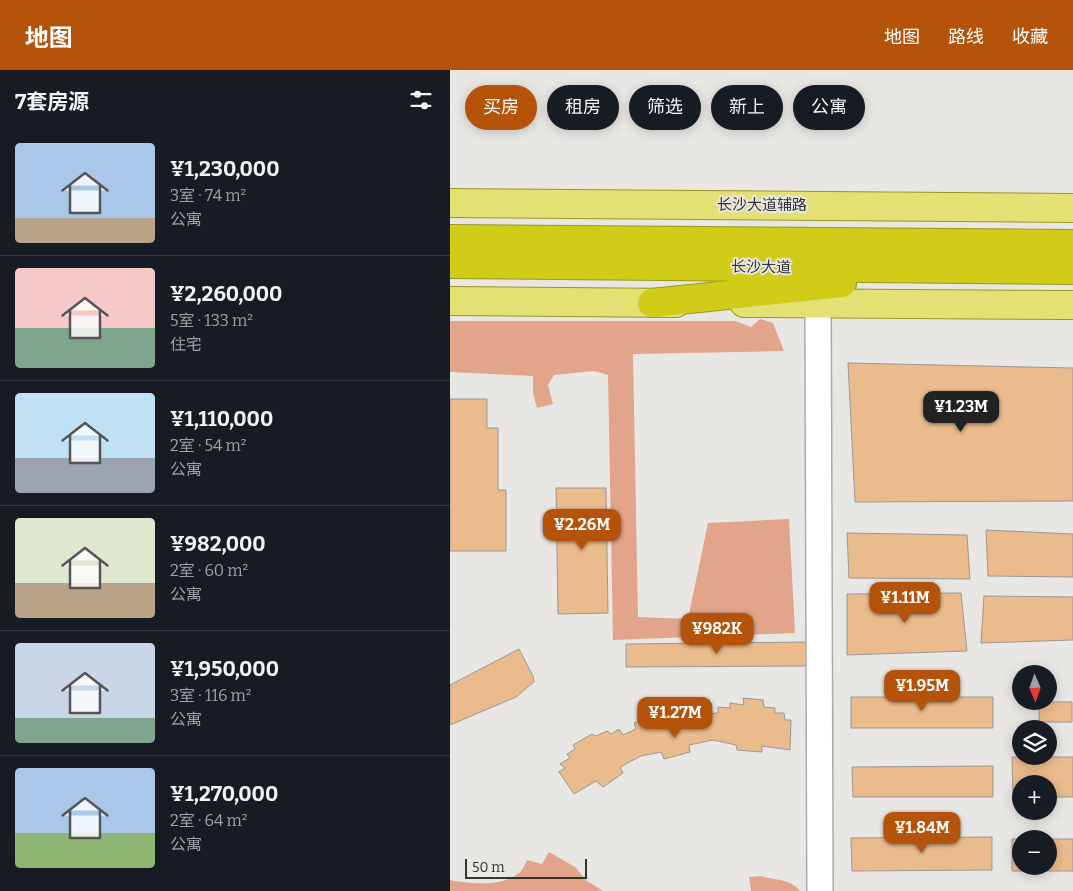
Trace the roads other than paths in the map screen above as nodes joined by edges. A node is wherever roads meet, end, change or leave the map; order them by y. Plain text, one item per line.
1 (450, 203) edge
2 (1073, 208) edge
3 (1073, 226) edge
4 (450, 239) edge
5 (1073, 244) edge
6 (614, 253) junction
7 (977, 256) junction
8 (450, 264) edge
9 (1073, 270) edge
10 (450, 301) edge
11 (652, 303) junction
12 (818, 303) junction
13 (1073, 305) edge
14 (820, 891) edge

1 - 2 main road, 长沙大道辅路
3 - 7 highway
4 - 6 highway, 长沙大道
5 - 7 highway, 长沙大道
6 - 7 highway, 长沙大道
6 - 8 highway, 长沙大道
7 - 9 highway, 长沙大道
7 - 11 highway
10 - 11 main road
11 - 12 main road
12 - 13 main road
12 - 14 street

